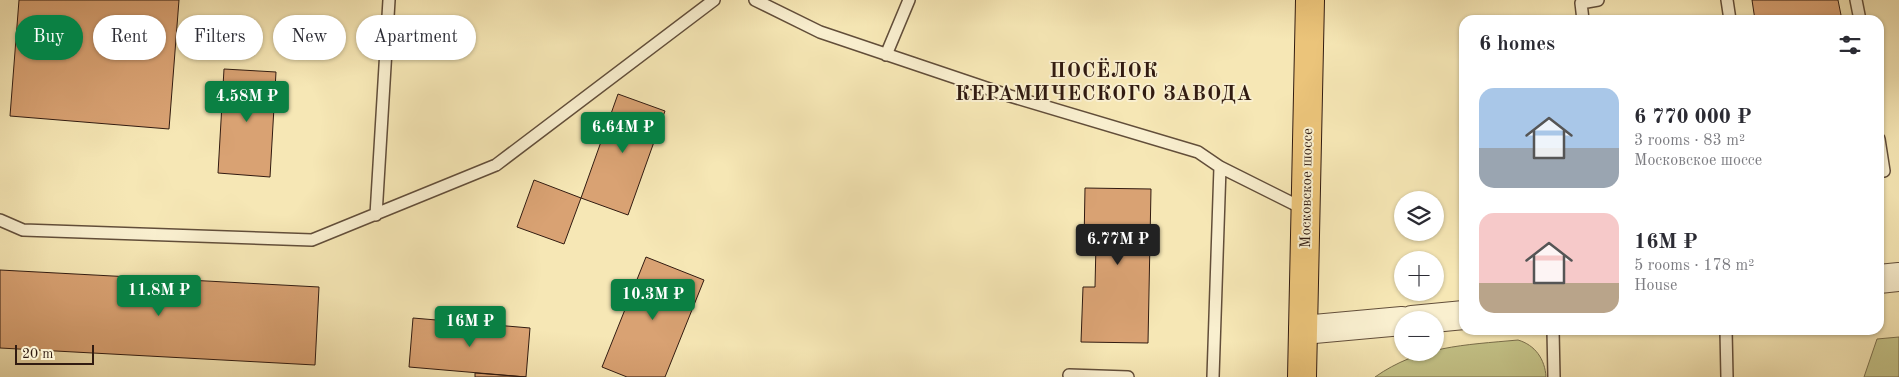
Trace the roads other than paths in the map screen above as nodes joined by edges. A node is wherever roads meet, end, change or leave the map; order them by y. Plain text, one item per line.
1 (388, 0) edge
2 (714, 0) edge
3 (755, 0) edge
4 (909, 0) edge
5 (1310, 0) edge
6 (1598, 0) edge
7 (1727, 0) edge
8 (1856, 0) edge
9 (1582, 15) edge
10 (1729, 15) edge
11 (1859, 15) edge
12 (886, 55) junction
13 (1220, 166) junction
14 (1306, 210) junction
15 (376, 215) junction
16 (0, 220) edge
17 (1899, 277) edge
18 (1884, 278) edge
19 (1459, 315) edge
20 (1444, 317) edge
21 (1394, 322) edge
22 (1303, 330) junction
23 (1553, 335) edge
24 (1726, 335) edge
25 (1069, 375) dead end
26 (1128, 377) edge
27 (1213, 377) edge
28 (1302, 377) edge
29 (1554, 377) edge
30 (1727, 377) edge

1 - 15 lane
2 - 15 lane
3 - 12 lane
4 - 12 lane
5 - 14 main road, Московское шоссе
6 - 9 lane
7 - 10 lane
8 - 11 lane
12 - 13 lane
13 - 14 lane
13 - 27 lane
14 - 22 main road, Московское шоссе
15 - 16 lane
17 - 18 street
19 - 20 street
21 - 22 street
22 - 28 main road, Московское шоссе
23 - 29 lane
24 - 30 lane
25 - 26 lane

